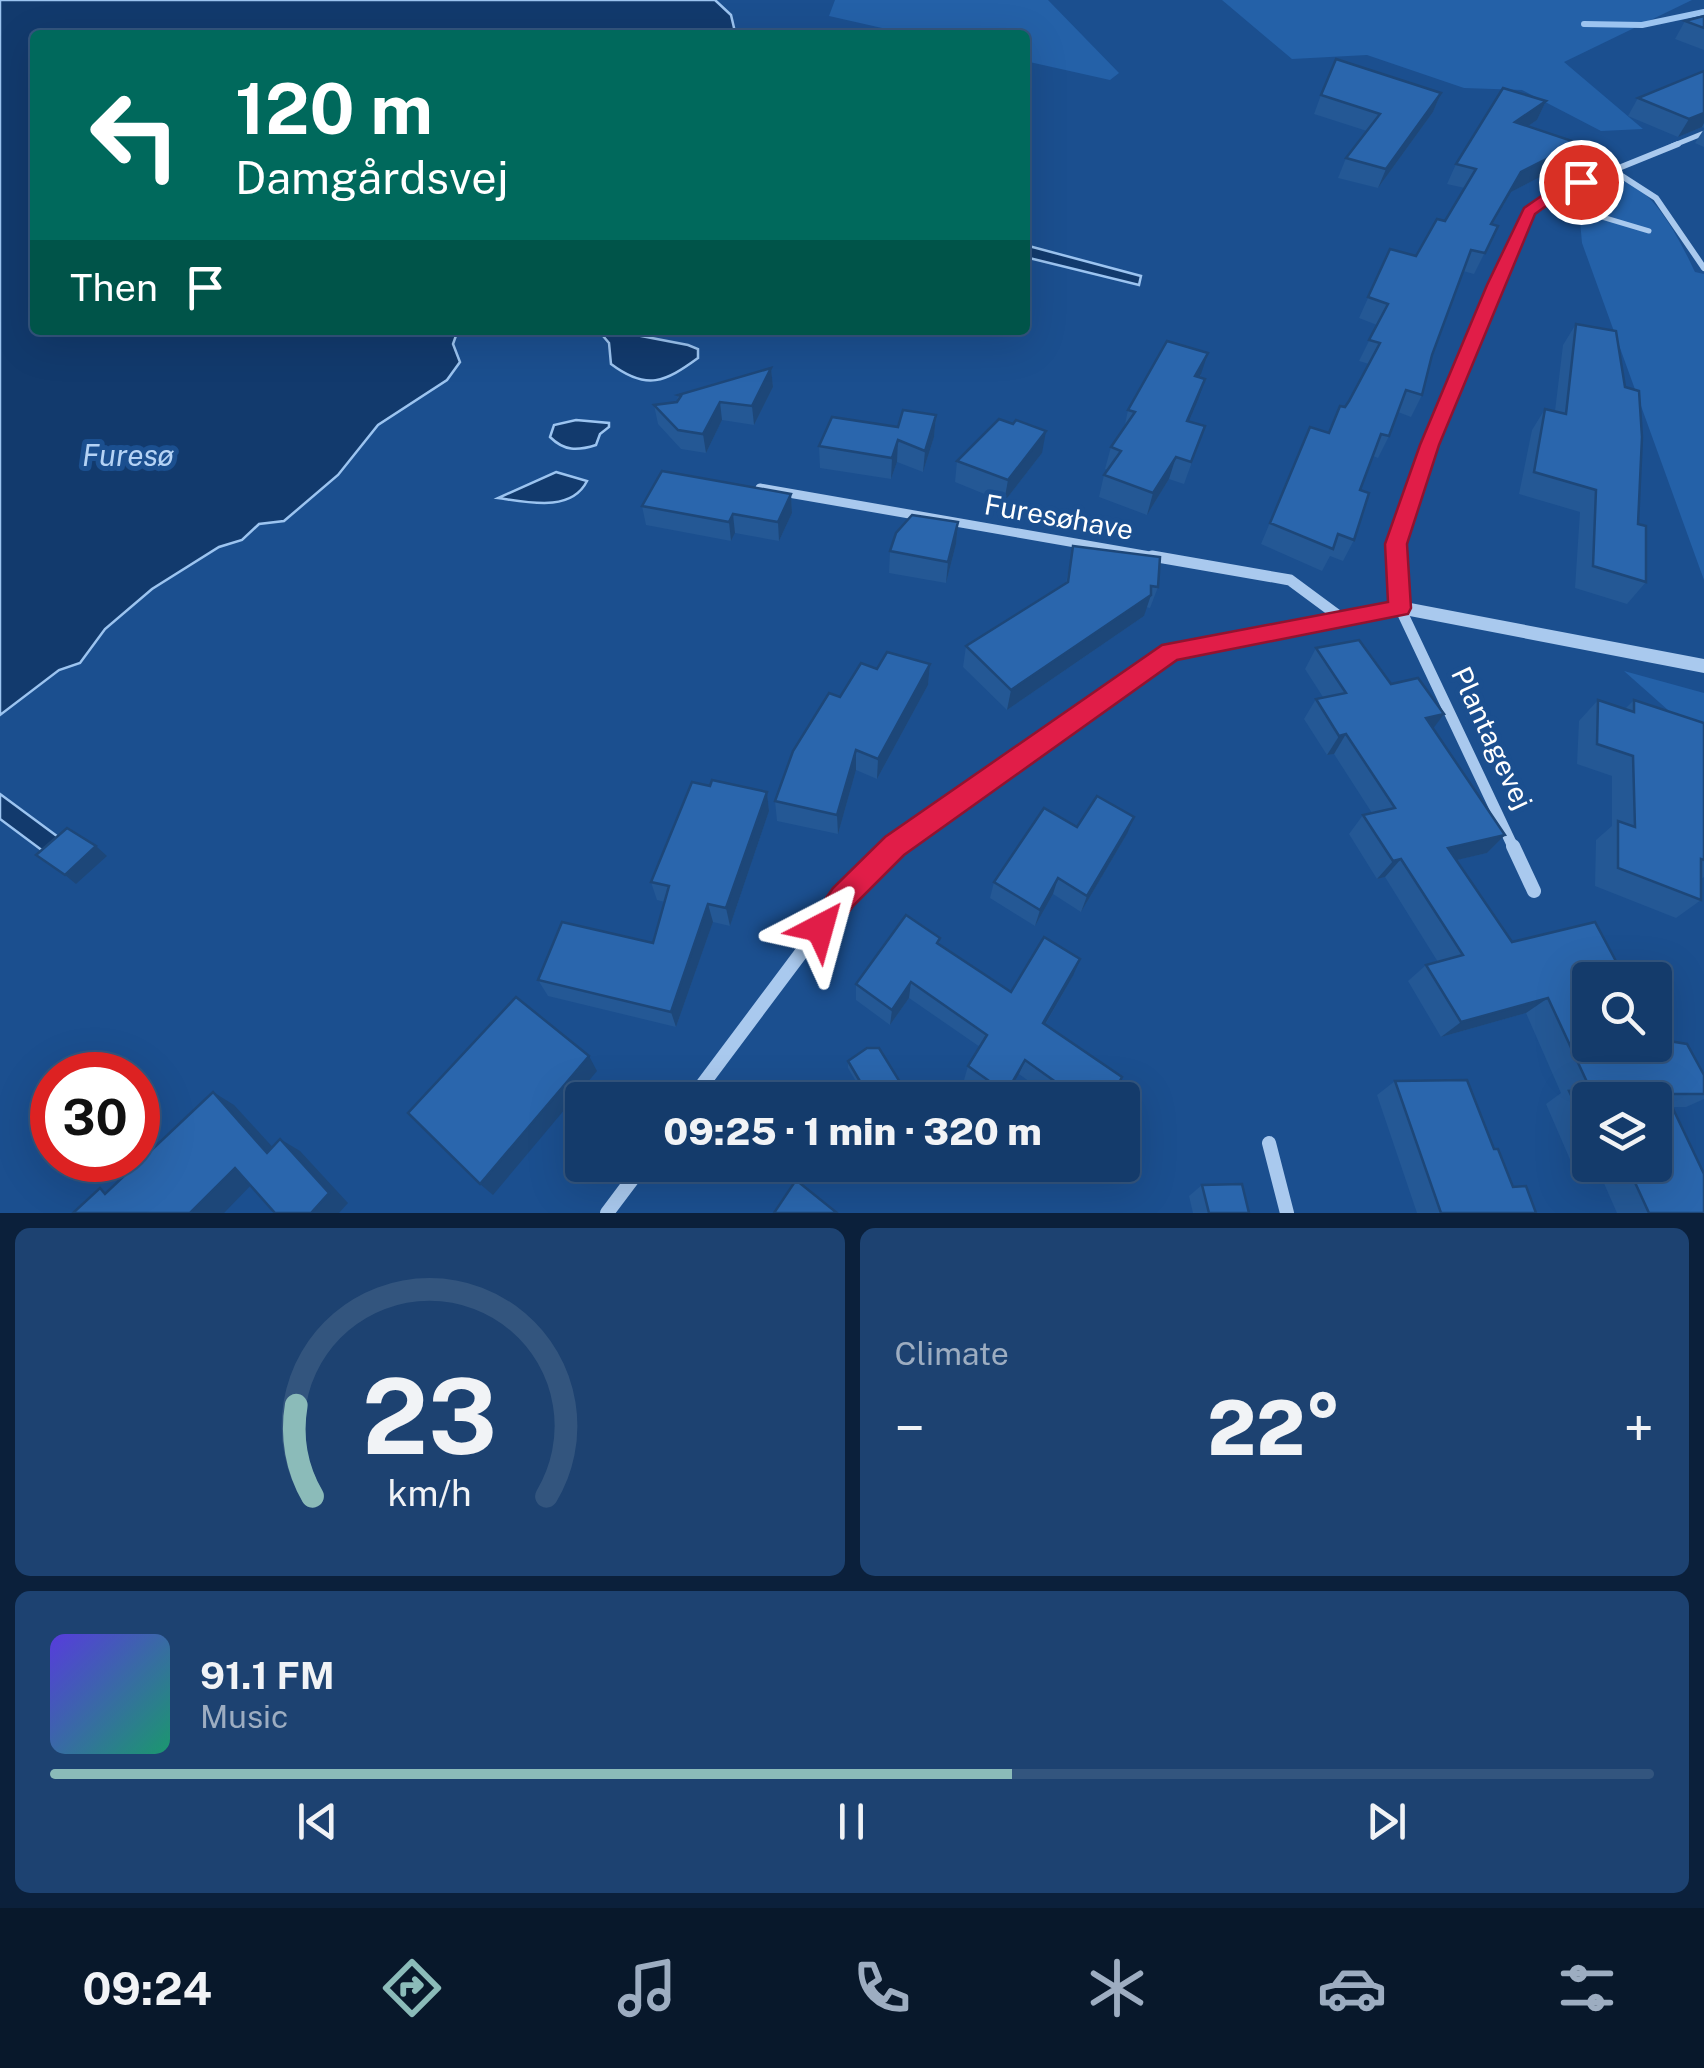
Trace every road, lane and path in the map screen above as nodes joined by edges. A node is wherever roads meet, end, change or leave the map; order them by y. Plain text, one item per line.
1 (1704, 133) edge
2 (1611, 169) junction
3 (1545, 200) junction
4 (1649, 231) dead end
5 (1704, 268) edge
6 (760, 488) edge
7 (1400, 608) junction
8 (1340, 617) junction
9 (1704, 666) edge
10 (1534, 891) dead end
11 (704, 1082) edge
12 (1269, 1143) dead end
13 (630, 1182) edge
14 (607, 1213) edge
15 (1287, 1213) edge

1 - 2 street
2 - 3 street
2 - 5 street
3 - 4 lane
3 - 7 street
6 - 8 street, Furesøhave
7 - 8 street, Plantagevej
7 - 9 street, Plantagevej
7 - 10 street, Plantagevej
8 - 11 street, Plantagevej
12 - 15 street
13 - 14 street

